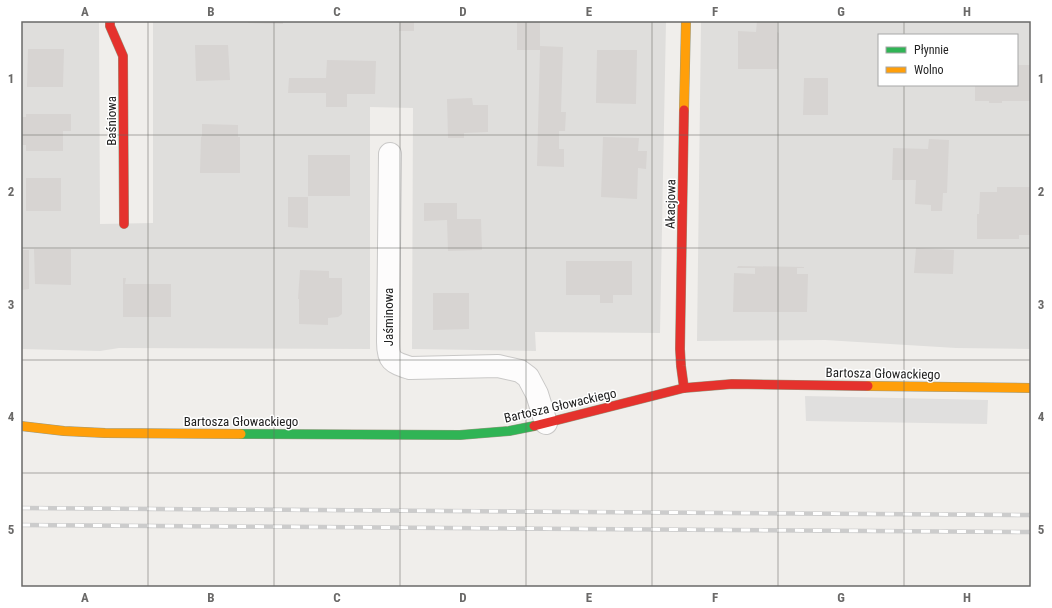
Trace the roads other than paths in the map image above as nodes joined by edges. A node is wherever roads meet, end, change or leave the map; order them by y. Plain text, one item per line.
1 (110, 21) edge
2 (686, 21) edge
3 (390, 154) dead end
4 (124, 224) dead end
5 (684, 388) junction
6 (1031, 388) edge
7 (546, 423) junction
8 (21, 426) edge

1 - 4 street, Baśniowa
2 - 5 street, Akacjowa
3 - 7 street, Jaśminowa
5 - 6 street, Bartosza Głowackiego
5 - 7 street, Bartosza Głowackiego
7 - 8 street, Bartosza Głowackiego

